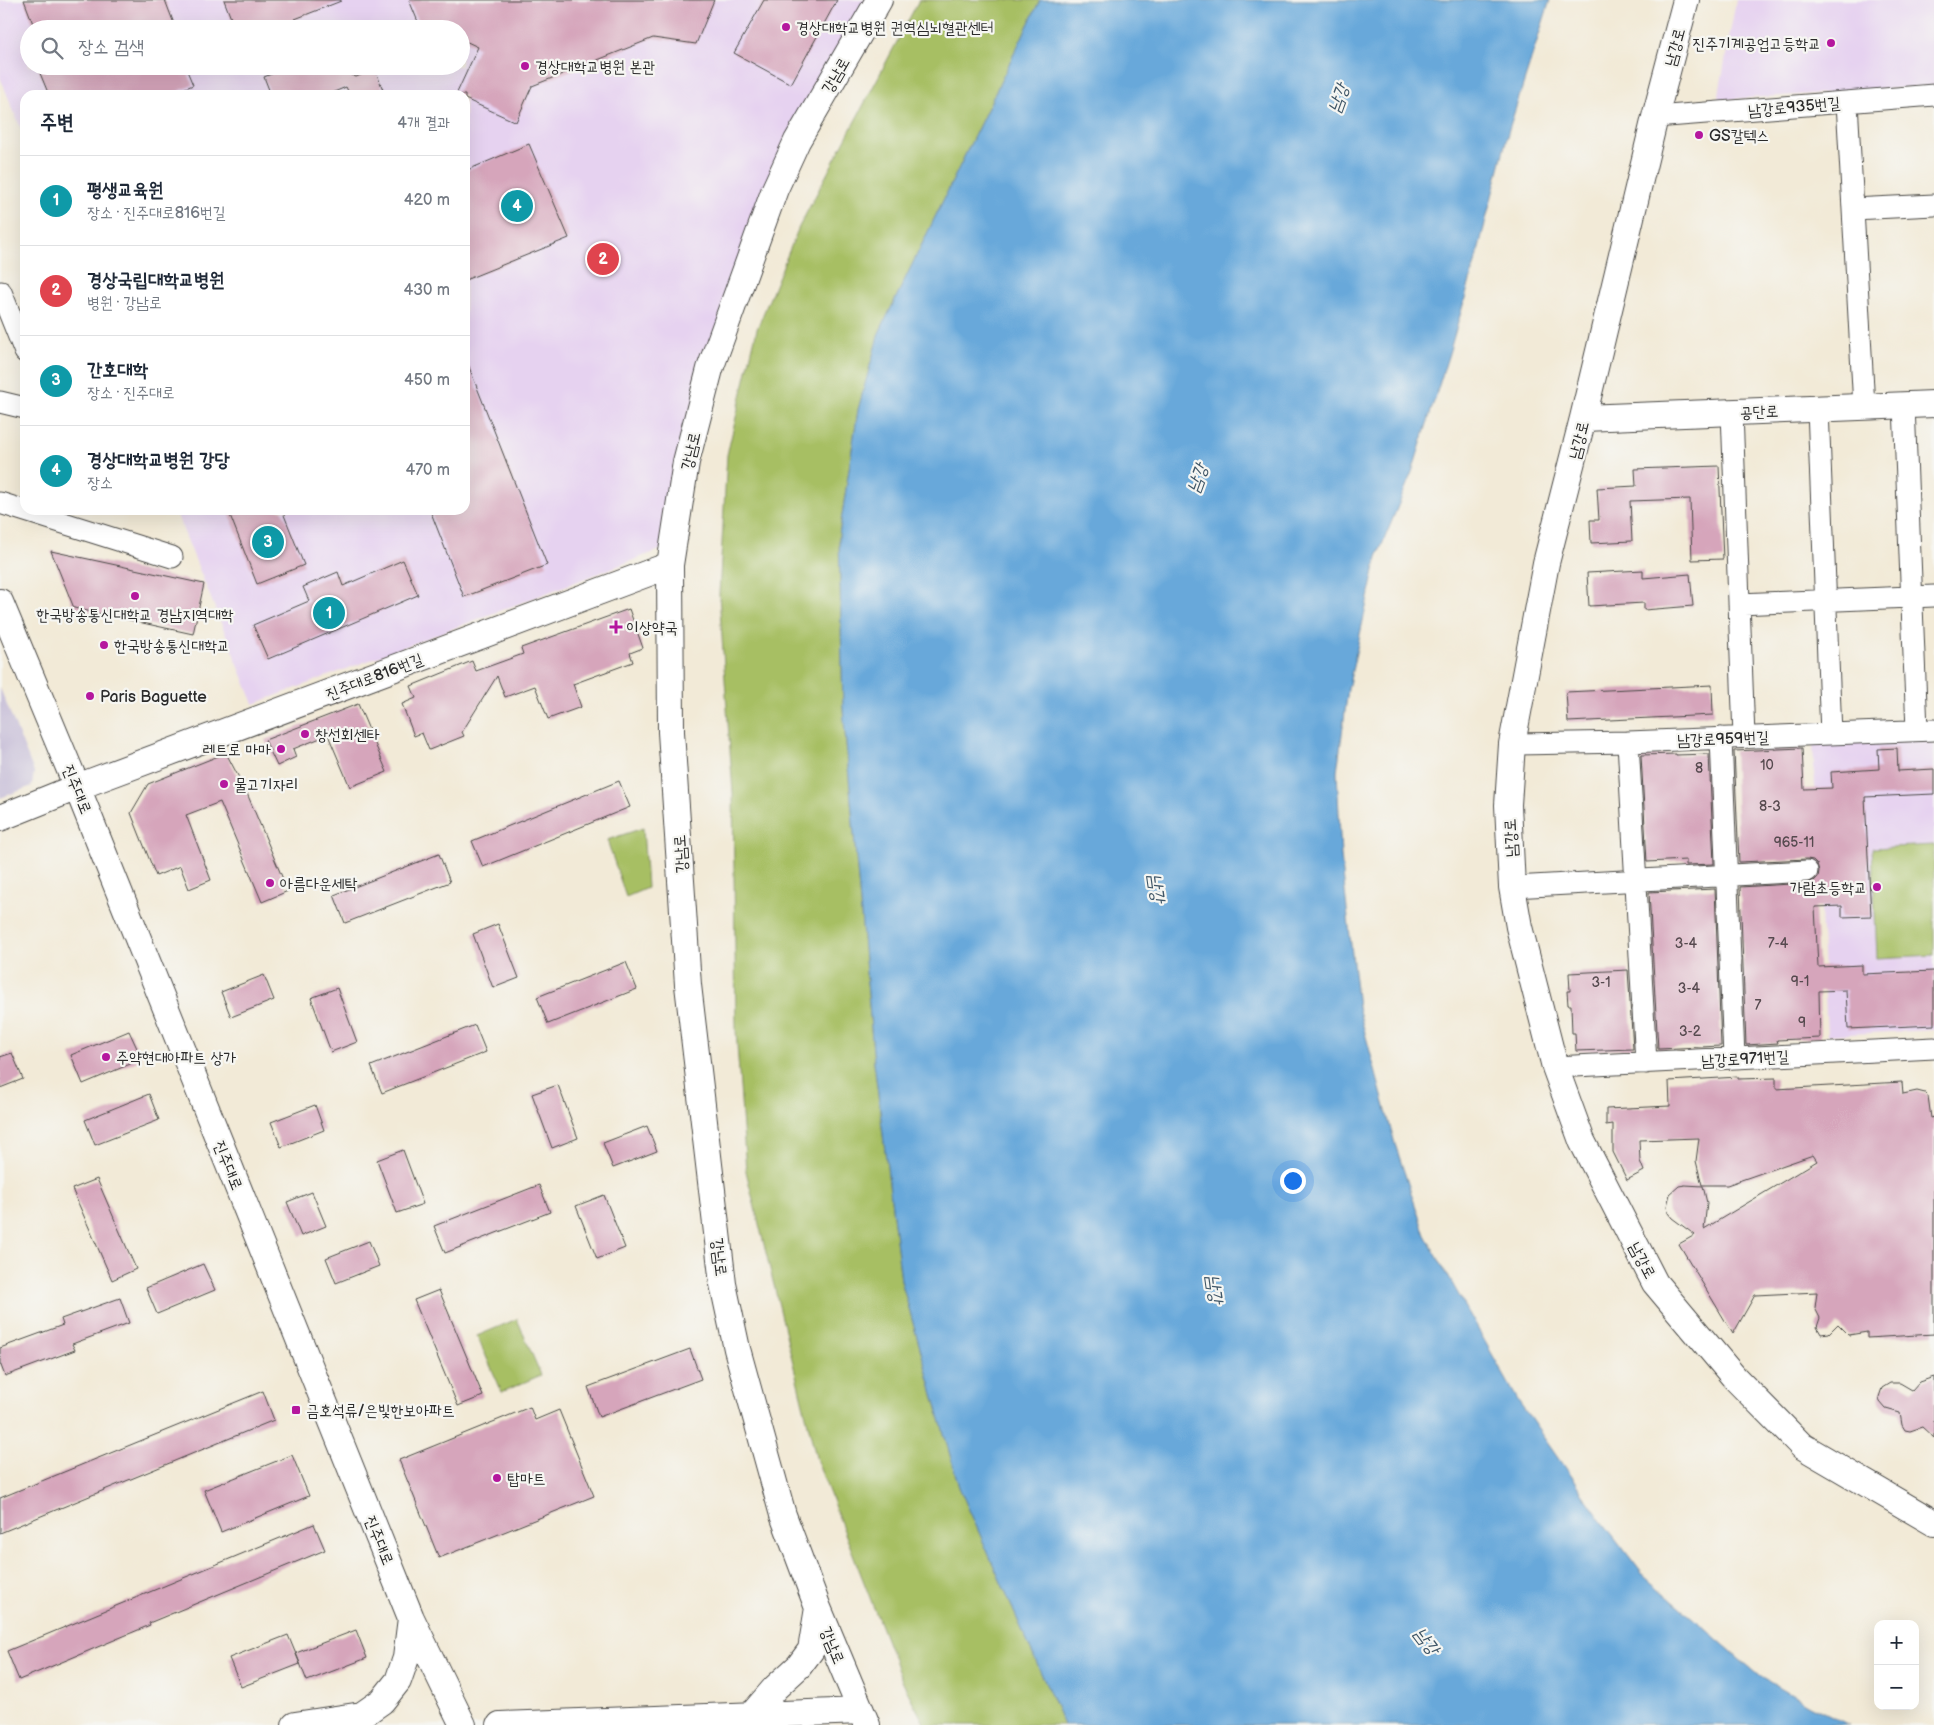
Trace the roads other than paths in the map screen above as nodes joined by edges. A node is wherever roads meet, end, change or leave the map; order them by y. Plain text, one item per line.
1 (879, 0) edge
2 (1686, 0) edge
3 (1934, 95) edge
4 (1847, 102) junction
5 (1655, 117) junction
6 (1934, 205) edge
7 (1853, 209) junction
8 (1, 292) edge
9 (20, 340) edge
10 (0, 402) edge
11 (1934, 404) edge
12 (1904, 405) junction
13 (20, 407) edge
14 (1864, 407) junction
15 (1818, 409) junction
16 (1732, 412) junction
17 (1583, 418) junction
18 (0, 503) edge
19 (20, 509) edge
20 (38, 515) edge
21 (172, 557) dead end
22 (670, 565) junction
23 (1934, 596) edge
24 (1912, 597) junction
25 (1826, 601) junction
26 (0, 602) edge
27 (1739, 604) junction
28 (1926, 730) edge
29 (1831, 734) junction
30 (1744, 737) junction
31 (1721, 738) junction
32 (1628, 742) junction
33 (1512, 744) junction
34 (77, 787) junction
35 (0, 818) edge
36 (1807, 871) dead end
37 (1726, 875) junction
38 (1636, 880) junction
39 (1512, 887) junction
40 (1934, 1048) edge
41 (1734, 1058) junction
42 (1646, 1063) junction
43 (1555, 1067) junction
44 (1934, 1523) edge
45 (818, 1608) junction
46 (411, 1618) junction
47 (751, 1716) junction
48 (864, 1718) edge
49 (602, 1723) edge
50 (295, 1725) edge
51 (463, 1725) edge
52 (500, 1725) edge

1 - 22 street, 강남로
2 - 5 street, 남강로
3 - 4 street, 남강로935번길
4 - 5 street, 남강로935번길
4 - 7 street
5 - 17 street, 남강로
6 - 7 street
7 - 14 street
8 - 9 street
10 - 13 street
11 - 12 street, 공단로
12 - 14 street, 공단로
12 - 24 street
14 - 15 street, 공단로
15 - 16 street, 공단로
15 - 25 street
16 - 17 street, 공단로
16 - 27 street
17 - 33 street, 남강로
18 - 19 street
20 - 21 street
22 - 34 street, 진주대로816번길
22 - 45 street, 강남로
23 - 24 street
24 - 25 street
24 - 28 street
25 - 27 street
25 - 29 street
26 - 34 street, 진주대로
27 - 30 street
28 - 29 street, 남강로959번길
29 - 30 street, 남강로959번길
30 - 31 street, 남강로959번길
31 - 32 street, 남강로959번길
31 - 37 street
32 - 33 street, 남강로959번길
32 - 38 street
33 - 39 street, 남강로
34 - 35 street, 진주대로816번길
34 - 46 street, 진주대로
36 - 37 street
37 - 38 street
37 - 41 street
38 - 39 street
38 - 42 street
39 - 43 street, 남강로
40 - 41 street, 남강로971번길
41 - 42 street, 남강로971번길
42 - 43 street, 남강로971번길
43 - 44 street, 남강로
45 - 47 street
45 - 48 street, 강남로
46 - 50 street
46 - 51 street, 진주대로
47 - 48 street
47 - 49 street
49 - 52 street

